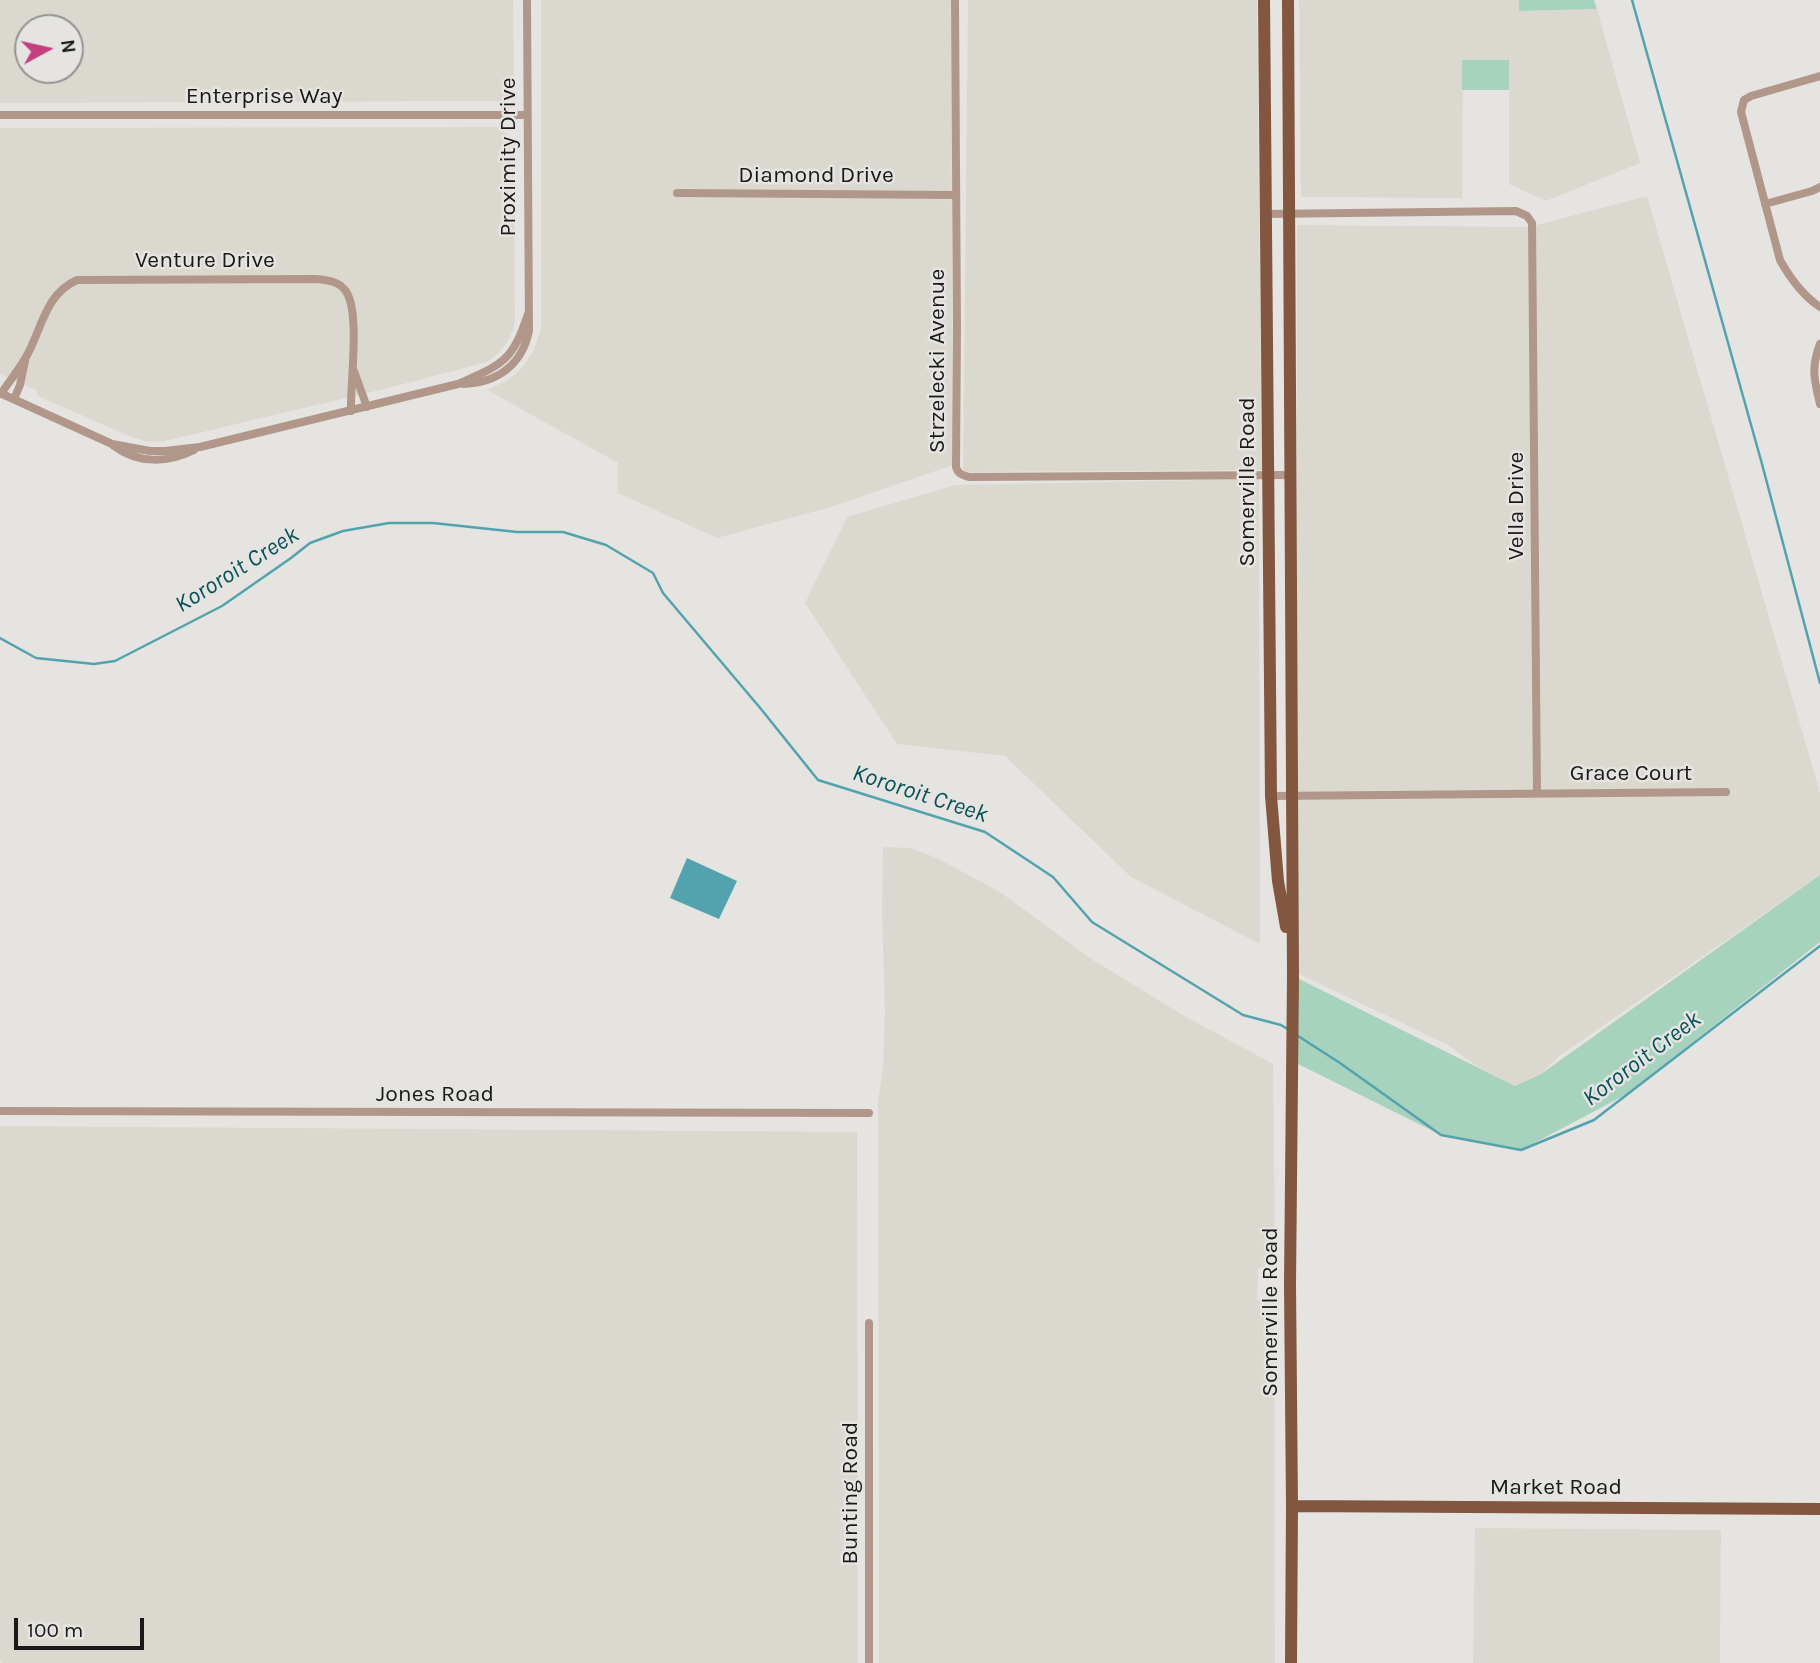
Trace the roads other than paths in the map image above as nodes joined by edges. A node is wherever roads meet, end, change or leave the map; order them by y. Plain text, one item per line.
1 (527, 0) edge
2 (955, 0) edge
3 (1265, 0) edge
4 (1288, 0) edge
5 (1820, 76) edge
6 (527, 114) junction
7 (0, 115) edge
8 (1820, 187) edge
9 (677, 193) dead end
10 (955, 195) junction
11 (1765, 204) junction
12 (1266, 214) junction
13 (1289, 214) junction
14 (1820, 307) edge
15 (1820, 344) edge
16 (26, 358) junction
17 (353, 369) junction
18 (1, 393) edge
19 (14, 399) junction
20 (1820, 404) edge
21 (367, 407) junction
22 (351, 411) junction
23 (1291, 475) junction
24 (1267, 476) junction
25 (1537, 792) junction
26 (1726, 792) dead end
27 (1292, 795) junction
28 (1271, 796) junction
29 (1293, 962) junction
30 (0, 1111) edge
31 (869, 1113) dead end
32 (869, 1322) dead end
33 (1292, 1506) junction
34 (1820, 1509) edge
35 (869, 1663) edge
36 (1290, 1663) edge

1 - 6 street, Proximity Drive
2 - 10 street, Strzelecki Avenue
3 - 12 main road, Somerville Road
4 - 13 main road, Somerville Road
5 - 11 street
6 - 7 street, Enterprise Way
6 - 21 street, Proximity Drive
8 - 11 street
9 - 10 street, Diamond Drive
10 - 24 street, Strzelecki Avenue
11 - 14 street
12 - 13 street, Vella Drive
12 - 24 main road, Somerville Road
13 - 23 main road, Somerville Road
13 - 25 street, Vella Drive
15 - 20 street
16 - 17 street, Venture Drive
16 - 18 street, Venture Drive
16 - 19 street, Venture Drive
17 - 21 street, Venture Drive
17 - 22 street, Venture Drive
18 - 19 street, Proximity Drive
19 - 22 street, Proximity Drive
21 - 22 street, Proximity Drive
23 - 24 street, Strzelecki Avenue
23 - 27 main road, Somerville Road
24 - 28 main road, Somerville Road
25 - 26 street, Grace Court
25 - 27 street
27 - 28 street
27 - 29 main road, Somerville Road
28 - 29 main road, Somerville Road
29 - 33 main road, Somerville Road
30 - 31 street, Jones Road
32 - 35 street, Bunting Road
33 - 34 main road, Market Road
33 - 36 main road, Somerville Road

